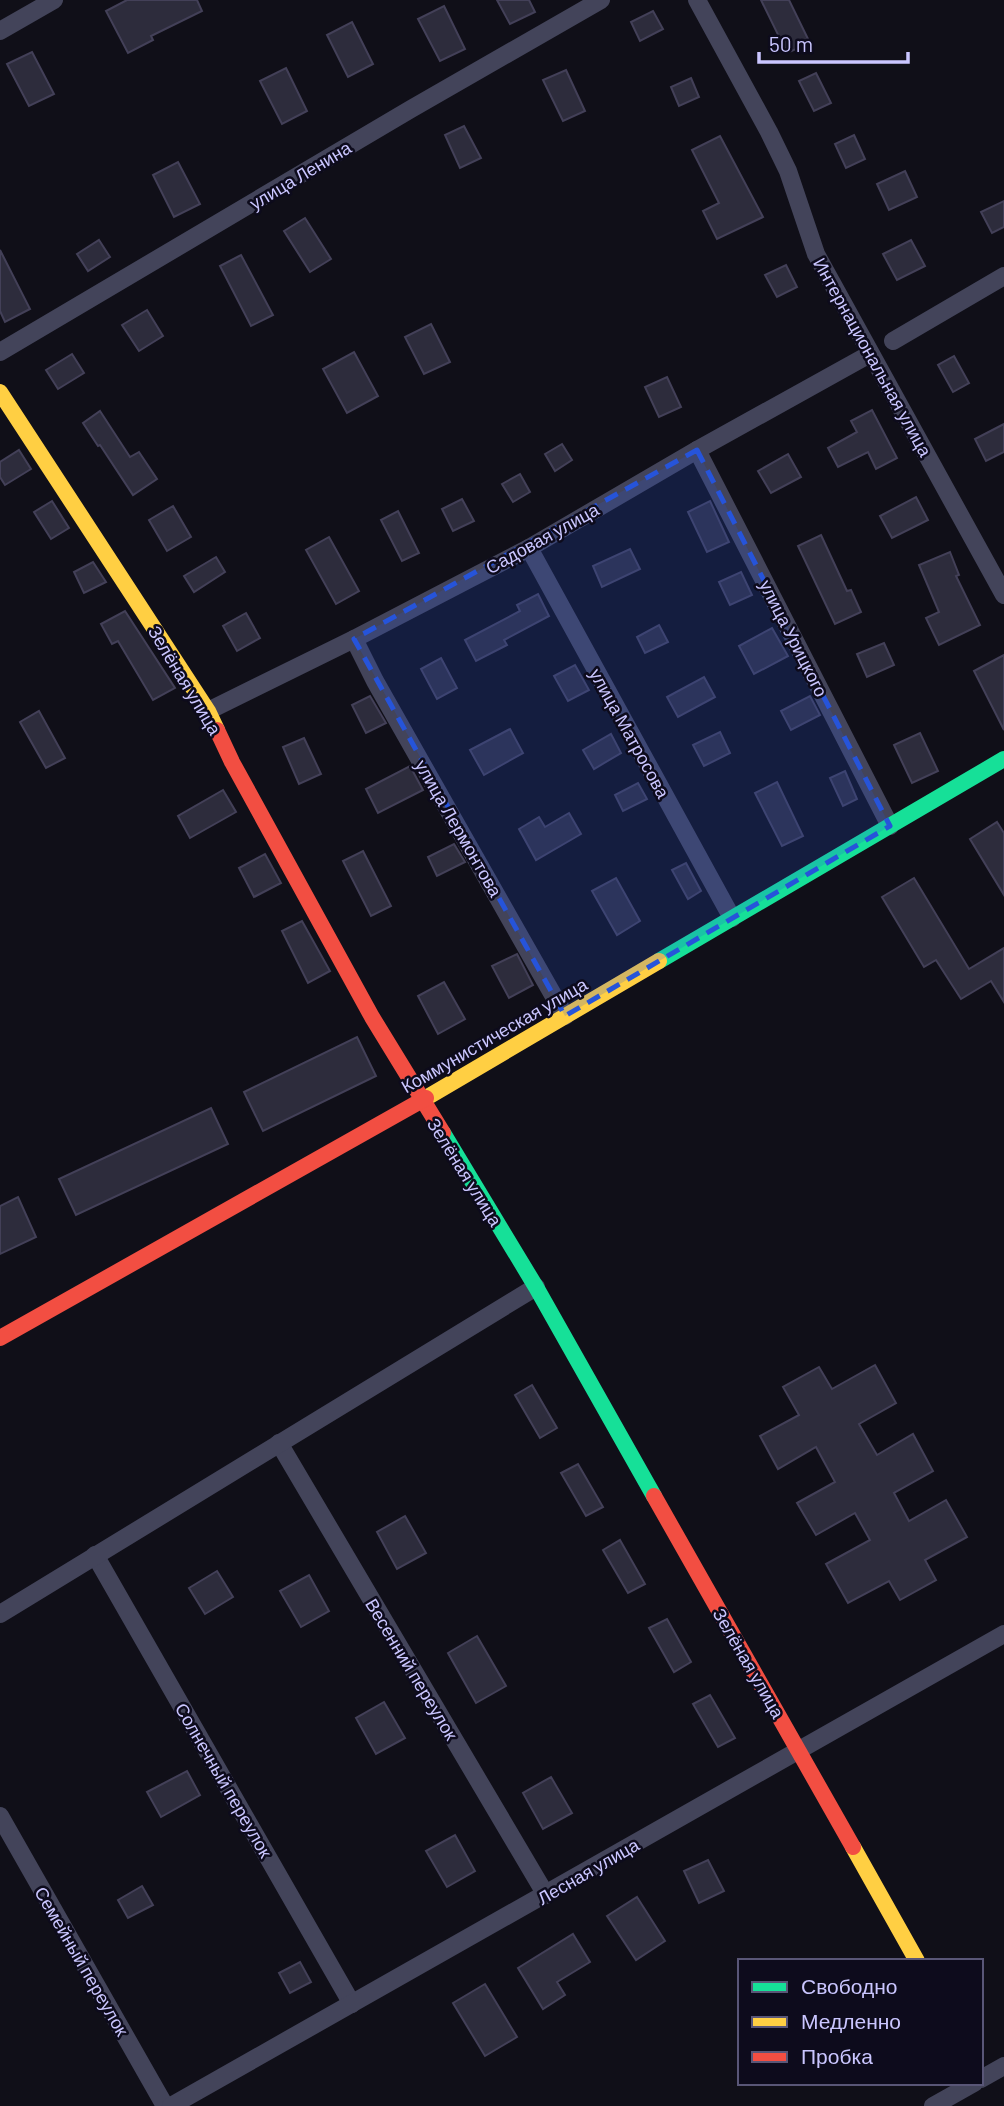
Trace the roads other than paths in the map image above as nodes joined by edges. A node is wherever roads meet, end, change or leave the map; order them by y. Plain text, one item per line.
1 (601, 0) edge
2 (697, 0) edge
3 (48, 4) edge
4 (0, 31) edge
5 (1004, 276) edge
6 (893, 341) dead end
7 (0, 352) edge
8 (870, 354) junction
9 (0, 392) edge
10 (697, 450) junction
11 (528, 548) junction
12 (1004, 595) edge
13 (354, 639) junction
14 (208, 711) junction
15 (1004, 759) edge
16 (890, 826) junction
17 (732, 918) junction
18 (565, 1016) junction
19 (421, 1101) junction
20 (536, 1287) junction
21 (0, 1338) edge
22 (279, 1443) junction
23 (95, 1555) junction
24 (0, 1614) edge
25 (1004, 1634) edge
26 (799, 1751) junction
27 (0, 1816) edge
28 (546, 1895) junction
29 (916, 1959) edge
30 (352, 2004) junction
31 (1004, 2066) edge
32 (983, 2076) edge
33 (968, 2085) edge
34 (181, 2103) edge
35 (164, 2106) edge
36 (933, 2106) edge

1 - 7 street, улица Ленина
2 - 8 street, Интернациональная улица
3 - 4 street
5 - 6 street
8 - 10 street, Садовая улица
8 - 12 street, Интернациональная улица
9 - 14 street, Зелёная улица
10 - 11 street, Садовая улица
10 - 16 street, улица Урицкого
11 - 13 street, Садовая улица
11 - 17 street, улица Матросова
13 - 14 street, Садовая улица
13 - 18 street, улица Лермонтова
14 - 19 street, Зелёная улица
15 - 16 street, Коммунистическая улица
16 - 17 street, Коммунистическая улица
17 - 18 street, Коммунистическая улица
18 - 19 street, Коммунистическая улица
19 - 20 street, Зелёная улица
19 - 21 street, Коммунистическая улица
20 - 22 street
20 - 26 street, Зелёная улица
22 - 23 street
22 - 28 street, Весенний переулок
23 - 24 street
23 - 30 street, Солнечный переулок
25 - 26 street, Лесная улица
26 - 28 street, Лесная улица
26 - 29 street, Зелёная улица
27 - 35 street, Семейный переулок
28 - 30 street, Лесная улица
30 - 34 street, Лесная улица
31 - 32 street
33 - 36 street

